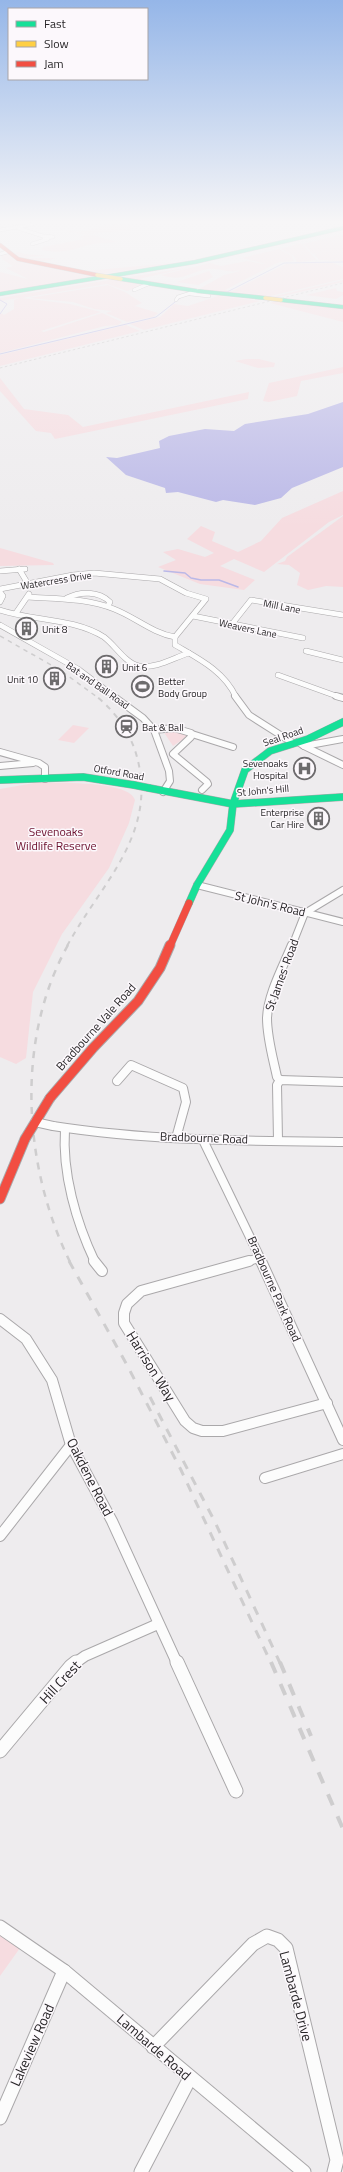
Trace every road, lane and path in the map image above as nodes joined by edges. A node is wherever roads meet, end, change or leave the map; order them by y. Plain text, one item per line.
1 (0, 570) edge
2 (28, 584) junction
3 (0, 591) edge
4 (67, 599) junction
5 (0, 602) edge
6 (108, 606) junction
7 (0, 610) edge
8 (16, 613) junction
9 (343, 615) edge
10 (193, 616) junction
11 (232, 624) junction
12 (0, 625) edge
13 (175, 637) junction
14 (303, 638) dead end
15 (306, 651) dead end
16 (188, 653) junction
17 (343, 660) edge
18 (278, 675) dead end
19 (343, 698) edge
20 (343, 722) edge
21 (154, 730) junction
22 (192, 734) junction
23 (343, 740) edge
24 (298, 744) junction
25 (233, 747) dead end
26 (0, 752) edge
27 (39, 763) junction
28 (343, 765) edge
29 (0, 766) edge
30 (45, 779) junction
31 (0, 780) edge
32 (202, 790) dead end
33 (163, 792) junction
34 (343, 797) edge
35 (233, 804) junction
36 (197, 885) junction
37 (343, 890) edge
38 (305, 913) junction
39 (343, 922) edge
40 (280, 1080) junction
41 (118, 1081) dead end
42 (343, 1082) edge
43 (35, 1122) junction
44 (65, 1129) junction
45 (176, 1138) junction
46 (203, 1140) junction
47 (278, 1140) junction
48 (343, 1142) edge
49 (0, 1199) edge
50 (259, 1258) junction
51 (102, 1271) dead end
52 (0, 1319) edge
53 (327, 1403) junction
54 (343, 1440) edge
55 (71, 1445) junction
56 (343, 1454) edge
57 (265, 1478) dead end
58 (0, 1536) edge
59 (158, 1624) junction
60 (0, 1751) edge
61 (236, 1791) dead end
62 (0, 1927) edge
63 (64, 1971) junction
64 (153, 2047) junction
65 (190, 2078) junction
66 (0, 2118) edge
67 (141, 2172) edge
68 (304, 2172) edge
69 (334, 2172) edge

1 - 2 street
2 - 3 street, Watercress Drive
2 - 10 street, Watercress Drive
3 - 5 street
4 - 6 street
4 - 6 street
4 - 8 street
6 - 13 street
7 - 8 street
8 - 16 street
9 - 11 street, Mill Lane
10 - 11 street, Weavers Lane
10 - 13 street
11 - 14 street, Weavers Lane
12 - 21 street, Bat and Ball Road
13 - 16 street
15 - 17 street
16 - 24 street
18 - 19 street
20 - 24 main road, Seal Road
21 - 22 street
21 - 33 street, Bat and Ball Road
22 - 25 street
22 - 32 street
23 - 24 street
24 - 28 street
24 - 35 main road, Seal Road
26 - 27 street
27 - 29 street
27 - 30 street
30 - 31 main road, Otford Road
30 - 33 main road, Otford Road, bridge
33 - 35 main road, Otford Road
34 - 35 main road, St John's Hill
35 - 36 main road, Bradbourne Vale Road
36 - 38 street, St John's Road
36 - 43 main road, Bradbourne Vale Road, bridge
37 - 38 street
38 - 39 street, St John's Road
38 - 40 street, St James' Road
40 - 42 street
40 - 47 street
41 - 45 street
43 - 44 street, Bradbourne Road, bridge
43 - 49 main road, Bradbourne Vale Road, bridge
44 - 45 street, Bradbourne Road
44 - 51 street
45 - 46 street, Bradbourne Road
46 - 47 street, Bradbourne Road
46 - 50 street, Bradbourne Park Road
47 - 48 street, Bradbourne Road
50 - 53 street, Bradbourne Park Road
50 - 53 street, Harrison Way
52 - 55 street, Oakdene Road
53 - 54 street, Bradbourne Park Road
55 - 58 street
55 - 59 street, Oakdene Road
56 - 57 street
59 - 60 street, Hill Crest
59 - 61 street, Oakdene Road
62 - 63 street, Lambarde Road
63 - 64 street, Lambarde Road
63 - 66 street, Lakeview Road
64 - 65 street, Lambarde Road
64 - 69 street, Lambarde Drive
65 - 67 street
65 - 68 street, Lambarde Road

